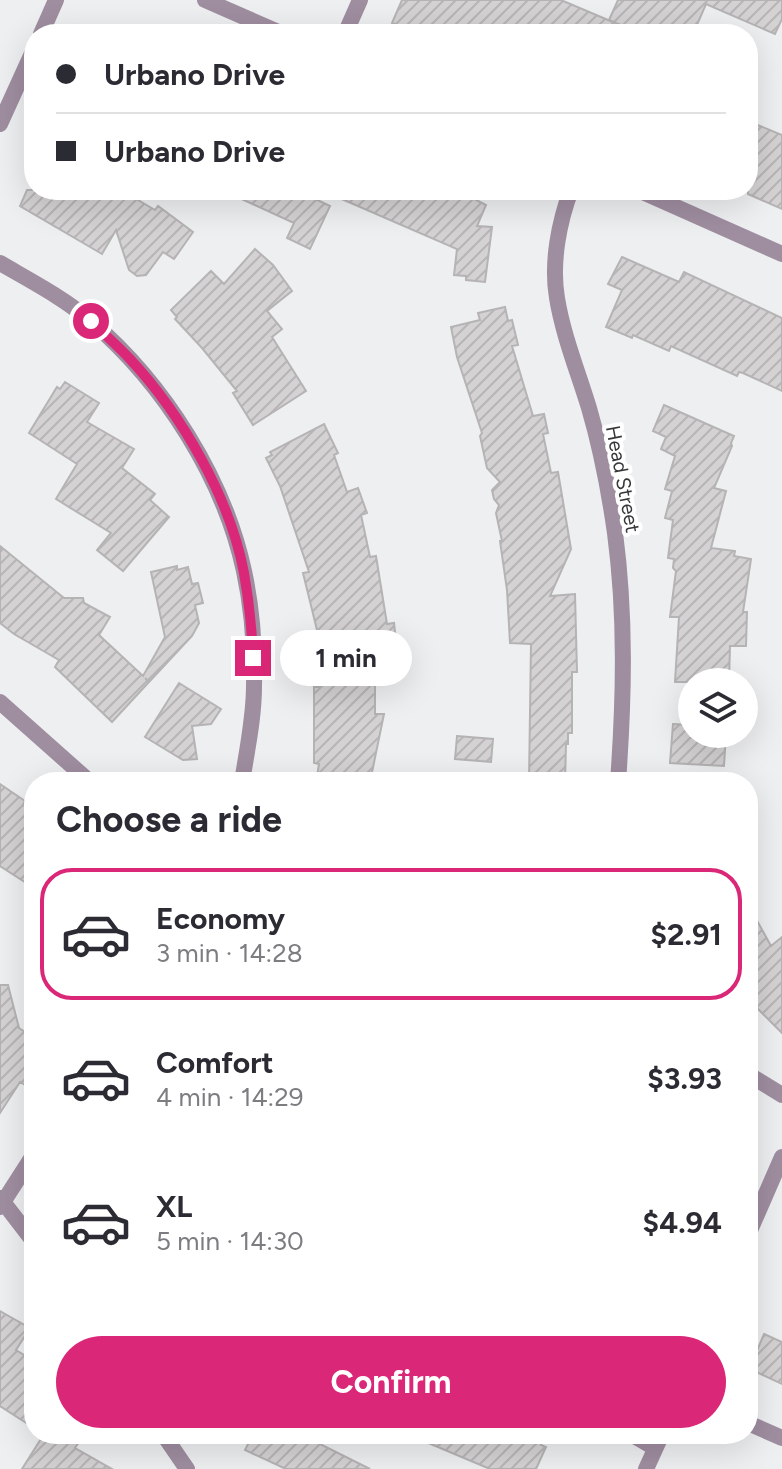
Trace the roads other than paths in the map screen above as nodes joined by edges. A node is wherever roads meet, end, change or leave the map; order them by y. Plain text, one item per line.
1 (56, 0) edge
2 (205, 0) edge
3 (360, 0) edge
4 (45, 24) edge
5 (260, 24) edge
6 (349, 24) edge
7 (24, 71) edge
8 (0, 124) edge
9 (568, 200) edge
10 (679, 200) edge
11 (782, 254) edge
12 (0, 263) edge
13 (0, 702) edge
14 (79, 772) edge
15 (244, 772) edge
16 (619, 772) edge
17 (758, 1080) edge
18 (782, 1095) edge
19 (782, 1157) edge
20 (24, 1169) edge
21 (1, 1202) edge
22 (758, 1212) edge
23 (24, 1230) edge
24 (758, 1427) edge
25 (782, 1438) edge
26 (170, 1444) edge
27 (657, 1444) edge
28 (187, 1469) edge
29 (646, 1469) edge

1 - 4 street
2 - 5 street
3 - 6 street
7 - 8 street
9 - 16 street, Head Street
10 - 11 street
12 - 15 street
13 - 14 street
17 - 18 street
19 - 22 street
20 - 21 street
21 - 23 street
24 - 25 street
26 - 28 street
27 - 29 street

